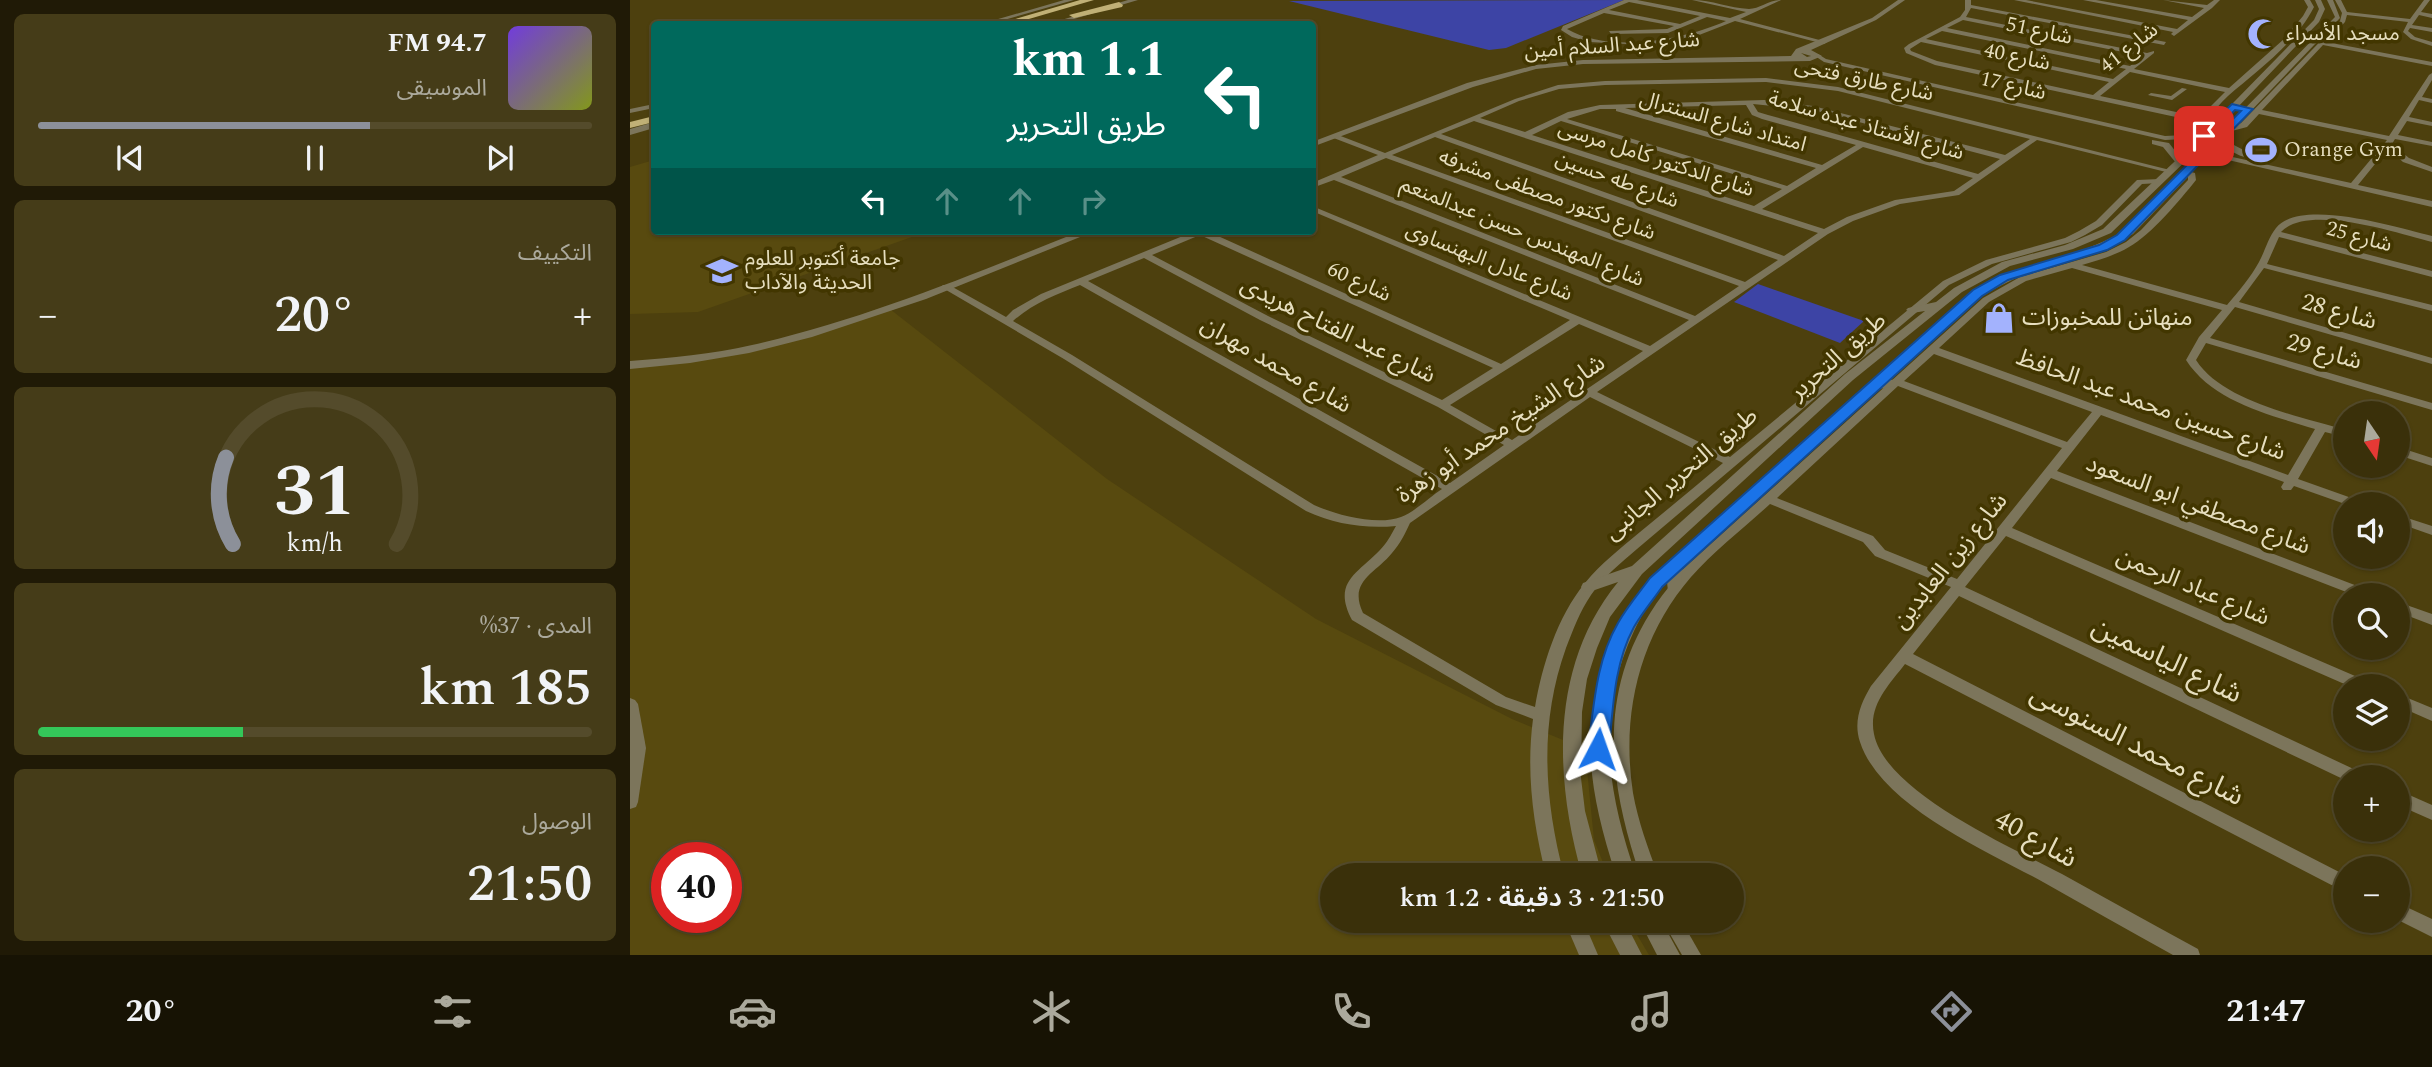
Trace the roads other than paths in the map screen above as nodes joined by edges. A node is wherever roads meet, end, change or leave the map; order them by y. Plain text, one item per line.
1 (1070, 0) edge
2 (1090, 0) edge
3 (1109, 0) edge
4 (1135, 0) edge
5 (1629, 0) edge
6 (1662, 0) edge
7 (1695, 0) edge
8 (1721, 0) edge
9 (1778, 0) edge
10 (1902, 0) edge
11 (1909, 0) edge
12 (2017, 0) edge
13 (2086, 0) edge
14 (2166, 0) edge
15 (2217, 0) edge
16 (2339, 0) edge
17 (2428, 2) edge
18 (1968, 3) edge
19 (1713, 4) junction
20 (1119, 5) junction
21 (1651, 5) junction
22 (2210, 8) junction
23 (1603, 11) junction
24 (1751, 11) junction
25 (1029, 12) junction
26 (2416, 13) junction
27 (1705, 16) junction
28 (2432, 16) edge
29 (2324, 17) edge
30 (1962, 18) junction
31 (1644, 19) junction
32 (2194, 19) junction
33 (1730, 20) junction
34 (995, 21) edge
35 (1002, 21) edge
36 (1014, 21) edge
37 (1036, 21) edge
38 (1046, 21) edge
39 (1062, 21) edge
40 (1874, 21) junction
41 (2409, 23) junction
42 (2301, 24) junction
43 (1682, 26) junction
44 (1941, 29) junction
45 (2432, 30) edge
46 (2179, 31) junction
47 (1611, 32) junction
48 (1780, 33) junction
49 (1592, 40) junction
50 (1920, 40) junction
51 (1824, 43) junction
52 (2164, 43) junction
53 (2432, 44) edge
54 (2297, 50) junction
55 (1803, 54) junction
56 (1818, 55) junction
57 (2148, 55) junction
58 (2432, 62) edge
59 (2129, 69) junction
60 (2117, 78) junction
61 (2243, 78) junction
62 (2431, 80) edge
63 (2273, 81) junction
64 (2164, 85) junction
65 (2183, 89) junction
66 (2151, 95) junction
67 (2094, 97) junction
68 (2418, 98) junction
69 (2432, 101) edge
70 (1748, 102) junction
71 (2241, 102) junction
72 (1617, 106) junction
73 (2137, 106) junction
74 (630, 111) edge
75 (651, 113) edge
76 (651, 113) edge
77 (651, 114) edge
78 (630, 118) edge
79 (2404, 118) junction
80 (1476, 119) junction
81 (1560, 119) junction
82 (2432, 124) edge
83 (630, 125) edge
84 (651, 126) edge
85 (2205, 129) junction
86 (630, 131) edge
87 (2225, 132) junction
88 (1436, 135) junction
89 (1525, 135) junction
90 (1332, 136) junction
91 (2036, 138) junction
92 (2391, 140) junction
93 (2166, 141) junction
94 (1316, 142) edge
95 (1862, 144) junction
96 (2432, 144) edge
97 (2235, 150) junction
98 (1386, 155) junction
99 (2007, 158) junction
100 (2199, 160) junction
101 (2239, 160) junction
102 (2183, 166) junction
103 (1823, 168) junction
104 (2432, 170) edge
105 (2165, 176) junction
106 (1334, 177) junction
107 (1980, 177) junction
108 (2355, 183) junction
109 (1316, 184) edge
110 (1789, 189) junction
111 (2142, 199) junction
112 (2432, 202) edge
113 (2156, 203) junction
114 (1755, 209) junction
115 (1316, 210) edge
116 (1825, 232) junction
117 (2277, 234) junction
118 (1067, 235) edge
119 (1080, 235) edge
120 (1195, 235) edge
121 (1209, 235) edge
122 (2432, 239) edge
123 (1145, 255) junction
124 (1786, 260) junction
125 (2068, 264) junction
126 (2262, 265) junction
127 (2432, 274) edge
128 (2030, 276) junction
129 (2004, 277) junction
130 (1080, 281) junction
131 (1746, 286) junction
132 (946, 287) junction
133 (1940, 304) junction
134 (2232, 307) junction
135 (2432, 309) edge
136 (1912, 310) junction
137 (1578, 320) junction
138 (1697, 320) junction
139 (1007, 321) junction
140 (1949, 326) junction
141 (2203, 338) junction
142 (1652, 351) junction
143 (1928, 352) junction
144 (630, 359) edge
145 (2432, 361) edge
146 (630, 365) edge
147 (1500, 368) junction
148 (1847, 372) junction
149 (1898, 382) junction
150 (1871, 386) junction
151 (1591, 393) junction
152 (1442, 405) junction
153 (2432, 407) edge
154 (2096, 413) junction
155 (2322, 427) junction
156 (2333, 430) edge
157 (1511, 444) junction
158 (2070, 447) junction
159 (2410, 455) edge
160 (2432, 462) edge
161 (1732, 463) junction
162 (2050, 473) junction
163 (2288, 483) junction
164 (1450, 488) junction
165 (2333, 497) edge
166 (1769, 499) junction
167 (2333, 503) edge
168 (1707, 508) junction
169 (1727, 516) junction
170 (1405, 521) junction
171 (2410, 523) edge
172 (1685, 527) junction
173 (2004, 530) junction
174 (2432, 531) edge
175 (2410, 532) edge
176 (1704, 537) junction
177 (2432, 540) edge
178 (1676, 563) junction
179 (1637, 570) junction
180 (2337, 583) edge
181 (1589, 587) junction
182 (1675, 587) junction
183 (1959, 587) junction
184 (2410, 612) edge
185 (2432, 620) edge
186 (1903, 656) junction
187 (2336, 674) edge
188 (630, 704) edge
189 (2410, 705) edge
190 (2432, 715) edge
191 (1541, 716) junction
192 (1871, 749) joint
193 (2333, 767) edge
194 (630, 802) edge
195 (2410, 803) edge
196 (2432, 813) edge
197 (1552, 863) edge
198 (1588, 863) edge
199 (1622, 863) edge
200 (1645, 863) edge
201 (2333, 878) edge
202 (2410, 917) edge
203 (2432, 928) edge
204 (1579, 933) edge
205 (1619, 933) edge
206 (1656, 933) edge
207 (1679, 933) edge
208 (1589, 955) edge
209 (1631, 955) edge
210 (1669, 955) edge
211 (1692, 955) edge
212 (2191, 955) edge

1 - 25 street
2 - 36 highway
3 - 37 highway
4 - 20 street
5 - 21 street
5 - 23 street
6 - 21 street
7 - 19 street
8 - 19 street
9 - 24 street
10 - 40 street, شارع عبد السلام أمين
11 - 40 street, شارع عبد السلام أمين
12 - 46 street
13 - 32 street
14 - 22 street
15 - 22 street, شارع 41
16 - 29 street
17 - 26 street
18 - 30 street, شارع 40
18 - 52 street
19 - 24 street
20 - 38 highway
20 - 39 street
21 - 27 street
22 - 32 street, شارع 41
23 - 31 street
23 - 49 street
24 - 33 street
25 - 34 street
25 - 35 highway
26 - 28 street
26 - 41 street
27 - 33 street
27 - 43 street
29 - 41 street
29 - 42 street
29 - 42 street
29 - 54 street, طريق التحرير
29 - 58 street
30 - 44 street, شارع 40
30 - 57 street
31 - 43 street
31 - 47 street
32 - 46 street, شارع 41
33 - 48 street
33 - 49 street
40 - 51 street, شارع عبد السلام أمين
40 - 56 street, شارع عبد السلام أمين
41 - 45 street
41 - 53 street
42 - 54 street
43 - 47 street
44 - 50 street, شارع 40
44 - 59 street, شارع 51
46 - 52 street, شارع 41
47 - 49 street
48 - 51 street
48 - 55 street, شارع 17
50 - 60 street
50 - 67 street, شارع 40
51 - 55 street, شارع عبد السلام أمين
52 - 57 street, شارع 41
54 - 61 street
54 - 63 street, طريق التحرير
55 - 56 street, شارع عبد السلام أمين
55 - 90 street, شارع عبد السلام أمين
55 - 93 street, شارع 17
56 - 93 street, شارع 17
57 - 59 street, شارع 41
59 - 60 street, شارع 41
59 - 71 street, شارع 51
60 - 64 street
60 - 67 street, شارع 41
61 - 63 street
61 - 71 street
62 - 68 street
63 - 71 street, طريق التحرير
64 - 65 street
64 - 66 street
65 - 66 street
65 - 71 street
66 - 73 street
67 - 73 street, شارع 40
68 - 69 street
68 - 79 street
70 - 72 street
70 - 95 street, شارع الأستاذ عبده سلامة
70 - 99 street
71 - 85 street, طريق التحرير
71 - 87 street, طريق التحرير
71 - 92 street
72 - 81 street
72 - 103 street, امتداد شارع السنترال
73 - 85 street, شارع 40
74 - 75 street
76 - 78 highway
77 - 83 highway
79 - 82 street
79 - 92 street
80 - 88 street, شارع طارق فتحى
80 - 89 street, شارع الدكتور كامل مرسى
80 - 91 street, شارع طارق فتحى
81 - 89 street
81 - 110 street
84 - 86 street
85 - 93 street, شارع 17
85 - 102 street, طريق التحرير
87 - 97 street
87 - 100 street, طريق التحرير
88 - 98 street, شارع طارق فتحى
88 - 124 street, شارع طه حسين
89 - 114 street, شارع الدكتور كامل مرسى
90 - 94 street, شارع عبد السلام أمين
90 - 98 street, شارع دكتور مصطفى مشرفه
91 - 99 street, شارع الشيخ محمد أبو زهرة
91 - 105 street, شارع طارق فتحى
92 - 96 street
92 - 104 street
92 - 108 street
93 - 102 street
95 - 103 street
95 - 107 street, شارع الأستاذ عبده سلامة
97 - 101 street
97 - 108 street
98 - 106 street, شارع طارق فتحى
98 - 131 street, شارع دكتور مصطفى مشرفه
99 - 107 street, شارع الشيخ محمد أبو زهرة
100 - 101 street
100 - 102 street, طريق التحرير
101 - 112 street
102 - 105 street, طريق التحرير
102 - 113 street, طريق التحرير
102 - 125 street
103 - 110 street
105 - 111 street, طريق التحرير
105 - 136 street, طريق التحرير الجانبى
106 - 109 street, شارع طارق فتحى
106 - 138 street, شارع المهندس حسن عبدالمنعم
107 - 116 street, شارع الشيخ محمد أبو زهرة
108 - 112 street
110 - 114 street
111 - 113 street
111 - 133 street, طريق التحرير
113 - 129 street, طريق التحرير
114 - 116 street, شارع الدكتور كامل مرسى
115 - 137 street, شارع عادل البهنساوى
116 - 124 street, شارع الشيخ محمد أبو زهرة
117 - 122 street
117 - 126 street
117 - 127 street, شارع 25
118 - 144 street
119 - 132 street
120 - 123 street
121 - 147 street, شارع 60
123 - 130 street
123 - 152 street, شارع عبد الفتاح هريدى
124 - 131 street, شارع الشيخ محمد أبو زهرة
125 - 128 street
125 - 134 street, شارع 28
126 - 134 street
126 - 135 street
128 - 129 street
128 - 140 street
129 - 140 street, طريق التحرير
130 - 139 street
130 - 164 street, شارع محمد مهران
131 - 138 street, شارع الشيخ محمد أبو زهرة
132 - 139 street, شارع الشيخ محمد أبو زهرة
132 - 146 street
133 - 136 street
133 - 148 street, طريق التحرير
134 - 141 street
134 - 145 street, شارع 28
136 - 148 street, طريق التحرير الجانبى
137 - 142 street, شارع عادل البهنساوى
137 - 147 street
138 - 142 street, شارع الشيخ محمد أبو زهرة
139 - 170 street, شارع الشيخ محمد أبو زهرة
140 - 143 street
140 - 150 street, طريق التحرير
141 - 153 street, شارع 29
141 - 155 street
142 - 151 street, شارع الشيخ محمد أبو زهرة
143 - 149 street
143 - 154 street, شارع حسين محمد عبد الحافظ
147 - 152 street
148 - 161 street, طريق التحرير الجانبى
148 - 168 street, طريق التحرير
149 - 150 street
149 - 158 street
149 - 166 street
150 - 169 street, طريق التحرير
151 - 157 street, شارع الشيخ محمد أبو زهرة
151 - 161 street
152 - 157 street, شارع عبد الفتاح هريدى
154 - 158 street, شارع زين العابدين
154 - 163 street, شارع حسين محمد عبد الحافظ
155 - 156 street
155 - 163 street
157 - 164 street, شارع الشيخ محمد أبو زهرة
158 - 162 street, شارع زين العابدين
159 - 160 street
161 - 181 street, طريق التحرير الجانبى
162 - 173 street, شارع زين العابدين
162 - 180 street, شارع مصطفي ابو السعود
163 - 165 street, شارع حسين محمد عبد الحافظ
163 - 167 street, شارع حسين محمد عبد الحافظ
164 - 170 street, شارع الشيخ محمد أبو زهرة
166 - 182 street
166 - 183 street, شارع الياسمين
168 - 169 street
168 - 172 street, طريق التحرير
169 - 176 street, طريق التحرير
170 - 191 street
171 - 174 street
172 - 176 street
172 - 179 street, طريق التحرير
173 - 183 street, شارع زين العابدين
173 - 187 street, شارع عباد الرحمن
175 - 177 street
176 - 178 street, طريق التحرير
178 - 182 street
178 - 199 street, طريق التحرير
179 - 181 street
179 - 198 street, طريق التحرير
181 - 191 street, طريق التحرير الجانبى
182 - 200 street
183 - 186 street, شارع زين العابدين
183 - 193 street, شارع الياسمين
184 - 185 street
186 - 192 street, شارع زين العابدين
186 - 201 street, شارع محمد السنوسى
188 - 194 street
189 - 190 street
191 - 197 street, طريق التحرير الجانبى
192 - 212 street, شارع 40
195 - 196 street
202 - 203 street
204 - 208 street
205 - 209 street
206 - 210 street
207 - 211 street

